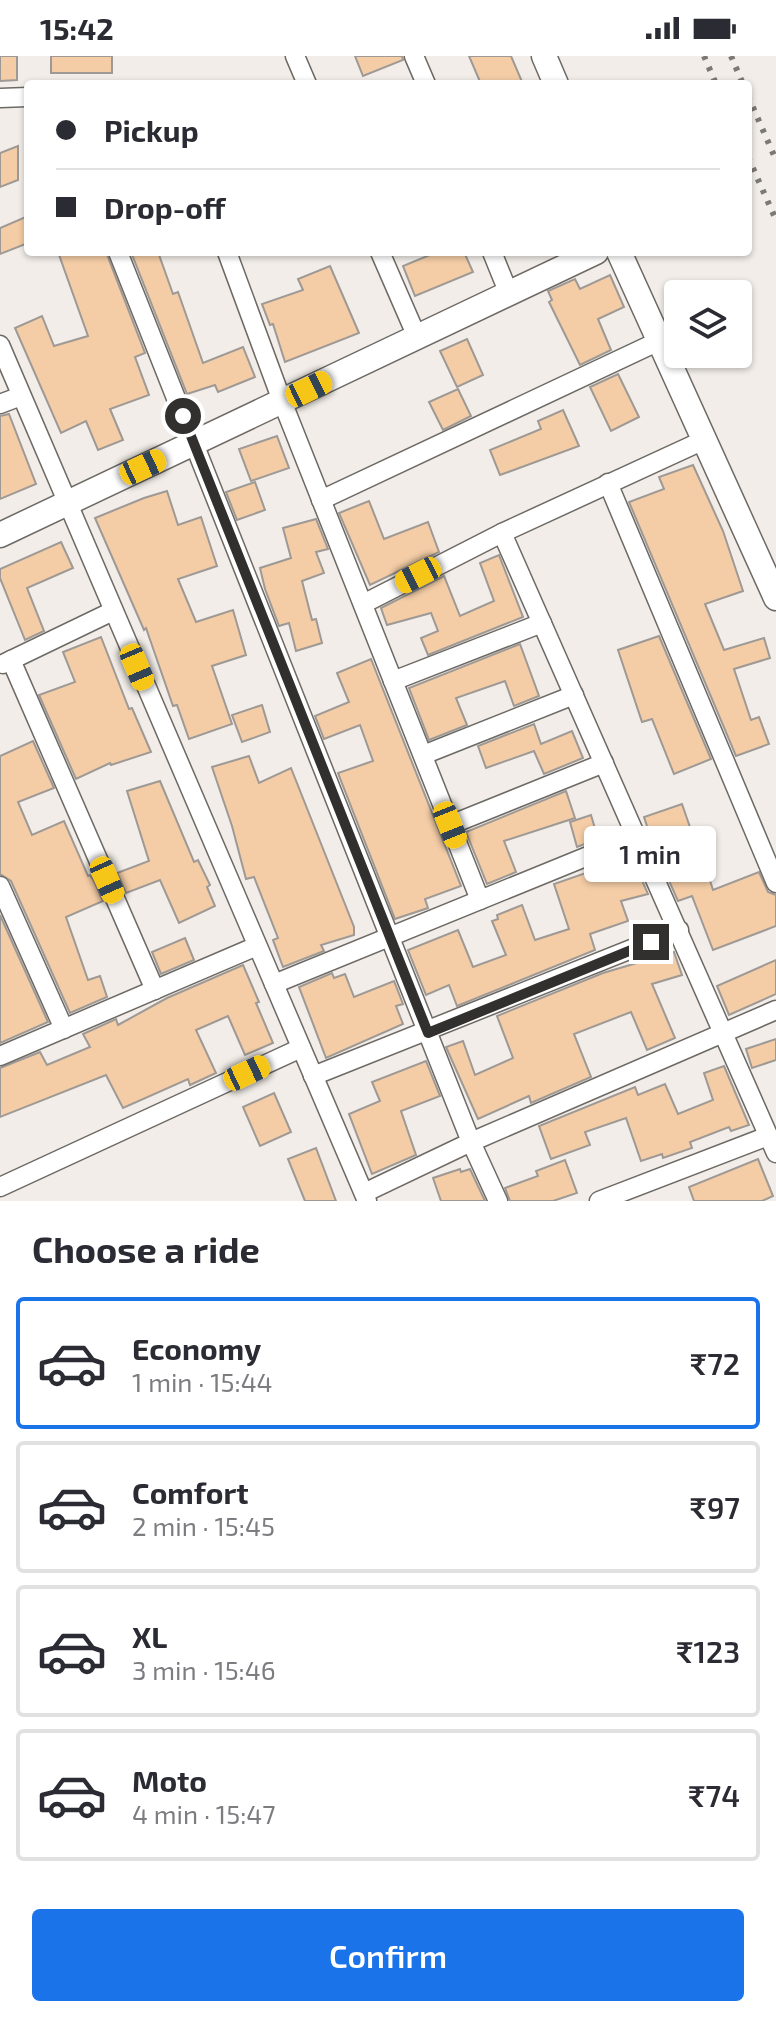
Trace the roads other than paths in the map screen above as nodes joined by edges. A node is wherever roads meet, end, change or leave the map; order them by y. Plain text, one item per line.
1 (295, 56) edge
2 (414, 56) edge
3 (544, 56) edge
4 (305, 80) edge
5 (424, 80) edge
6 (554, 80) edge
7 (24, 97) edge
8 (0, 98) edge
9 (120, 256) edge
10 (228, 256) edge
11 (382, 256) edge
12 (494, 256) edge
13 (588, 256) edge
14 (621, 256) edge
15 (509, 294) junction
16 (417, 337) junction
17 (659, 341) junction
18 (0, 345) edge
19 (21, 396) junction
20 (282, 401) junction
21 (0, 404) edge
22 (704, 440) junction
23 (194, 443) junction
24 (608, 483) junction
25 (321, 500) junction
26 (67, 503) junction
27 (502, 533) junction
28 (0, 535) edge
29 (776, 598) edge
30 (363, 604) junction
31 (113, 611) junction
32 (542, 623) junction
33 (5, 662) edge
34 (393, 681) junction
35 (574, 695) junction
36 (423, 755) junction
37 (604, 763) junction
38 (450, 825) junction
39 (637, 836) junction
40 (776, 883) edge
41 (0, 886) edge
42 (480, 900) junction
43 (679, 930) junction
44 (389, 937) junction
45 (257, 946) junction
46 (274, 984) junction
47 (155, 990) junction
48 (776, 1010) edge
49 (64, 1029) junction
50 (428, 1033) junction
51 (722, 1035) junction
52 (301, 1048) junction
53 (0, 1056) edge
54 (313, 1076) junction
55 (471, 1142) junction
56 (772, 1144) edge
57 (0, 1190) edge
58 (365, 1197) edge
59 (4, 1201) edge
60 (498, 1201) edge
61 (599, 1201) edge

1 - 4 street
2 - 5 street
3 - 6 street
7 - 8 street
9 - 23 street
10 - 20 street
11 - 16 street
12 - 15 street
13 - 15 street
14 - 17 street
15 - 16 street
16 - 20 street
17 - 22 street
17 - 25 street
18 - 19 street
19 - 21 street
19 - 26 street
20 - 23 street
20 - 25 street
22 - 24 street
22 - 29 street
23 - 26 street
23 - 44 street
24 - 27 street
24 - 40 street
25 - 30 street
26 - 28 street
26 - 31 street
27 - 30 street
27 - 32 street
30 - 34 street
31 - 33 street
31 - 45 street
32 - 34 street
32 - 35 street
33 - 47 street
34 - 36 street
35 - 36 street
35 - 37 street
36 - 38 street
37 - 38 street
37 - 39 street
38 - 42 street
39 - 42 street
39 - 43 street
41 - 49 street
42 - 44 street
43 - 50 street
43 - 51 street
44 - 46 street
44 - 50 street
45 - 46 street
45 - 47 street
46 - 52 street
47 - 49 street
48 - 51 street
49 - 53 street
50 - 54 street
50 - 55 street
51 - 55 street
51 - 56 street
52 - 54 street
52 - 57 street
54 - 58 street
55 - 58 street
55 - 60 street
56 - 61 street
57 - 59 street

